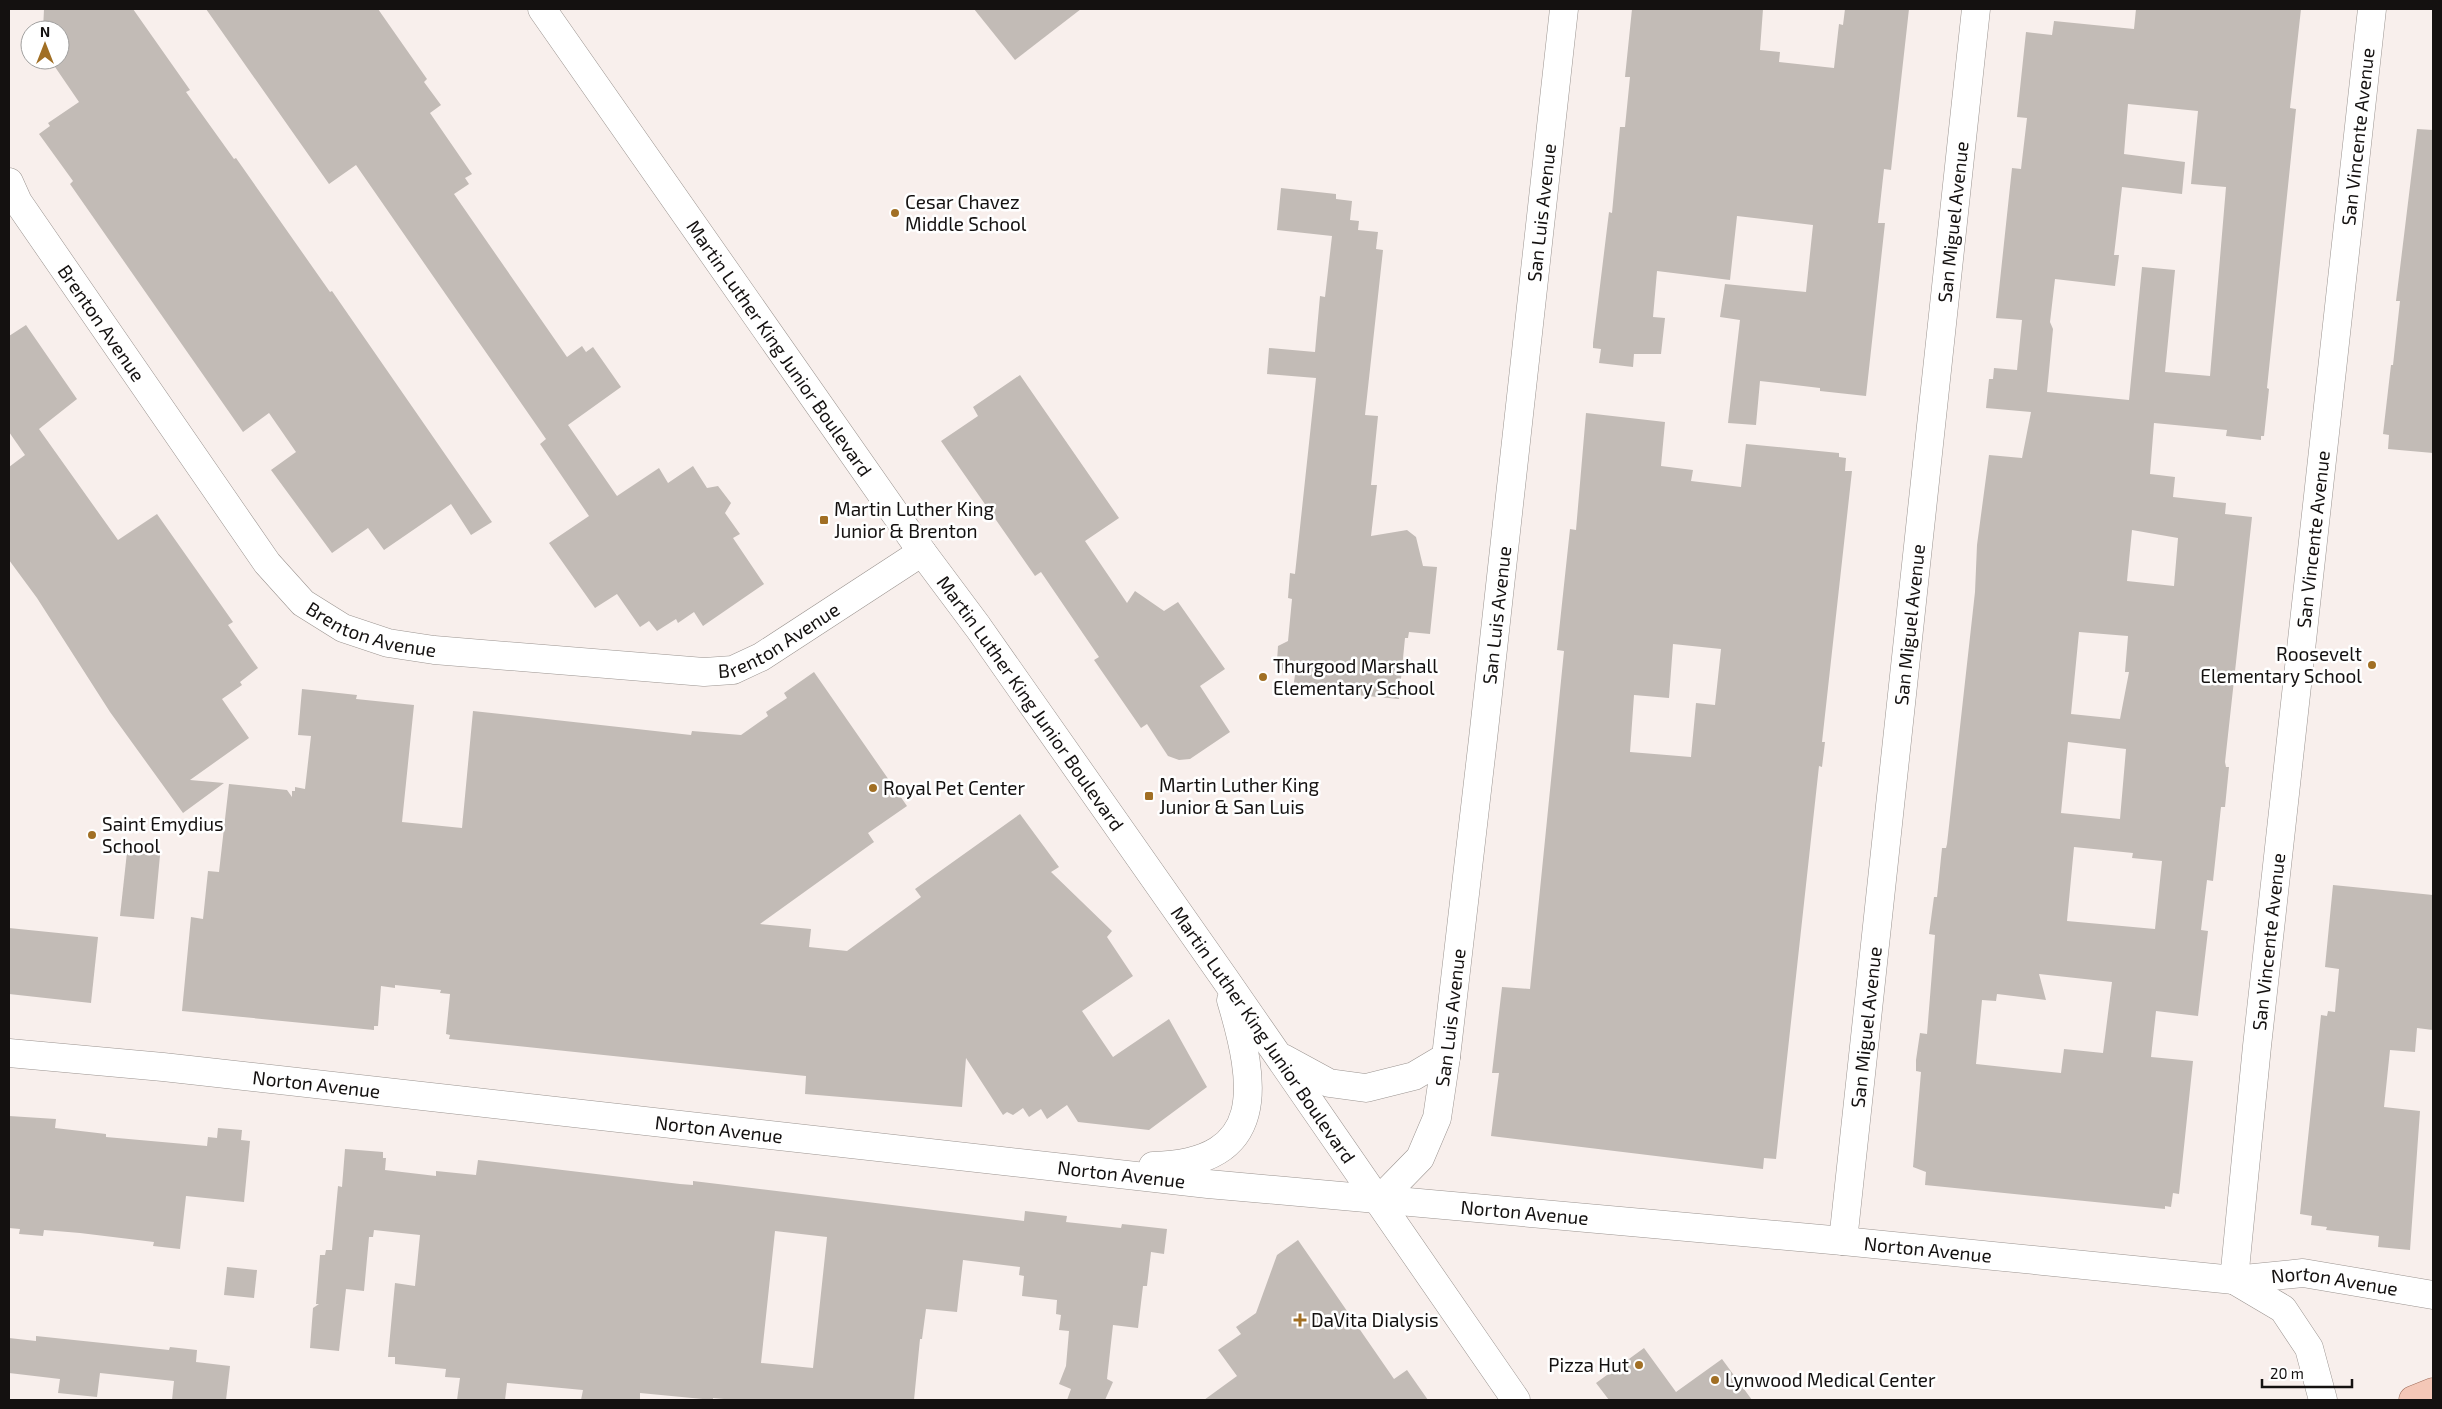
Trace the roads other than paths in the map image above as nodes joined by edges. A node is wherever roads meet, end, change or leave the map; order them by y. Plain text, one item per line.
1 (542, 9) edge
2 (1564, 9) edge
3 (1976, 9) edge
4 (2372, 9) edge
5 (9, 182) edge
6 (922, 552) junction
7 (1225, 979) junction
8 (9, 1053) edge
9 (1279, 1056) junction
10 (1446, 1057) junction
11 (1083, 1168) junction
12 (1378, 1201) junction
13 (1843, 1242) junction
14 (2234, 1280) junction
15 (2433, 1295) edge
16 (2433, 1392) edge
17 (1516, 1400) edge
18 (2323, 1400) edge
19 (2413, 1400) edge

1 - 6 street, Martin Luther King Junior Boulevard
2 - 10 street, San Luis Avenue
3 - 13 street, San Miguel Avenue
4 - 14 street, San Vincente Avenue
5 - 6 street, Brenton Avenue
6 - 7 street, Martin Luther King Junior Boulevard
7 - 9 street, Martin Luther King Junior Boulevard
7 - 11 street
8 - 11 street, Norton Avenue
9 - 10 street
9 - 12 street, Martin Luther King Junior Boulevard
10 - 12 street, San Luis Avenue
11 - 12 street, Norton Avenue
12 - 13 street, Norton Avenue
12 - 17 street, Martin Luther King Junior Boulevard
13 - 14 street, Norton Avenue
14 - 15 street, Norton Avenue
14 - 18 street, Norton Avenue
16 - 19 main road

